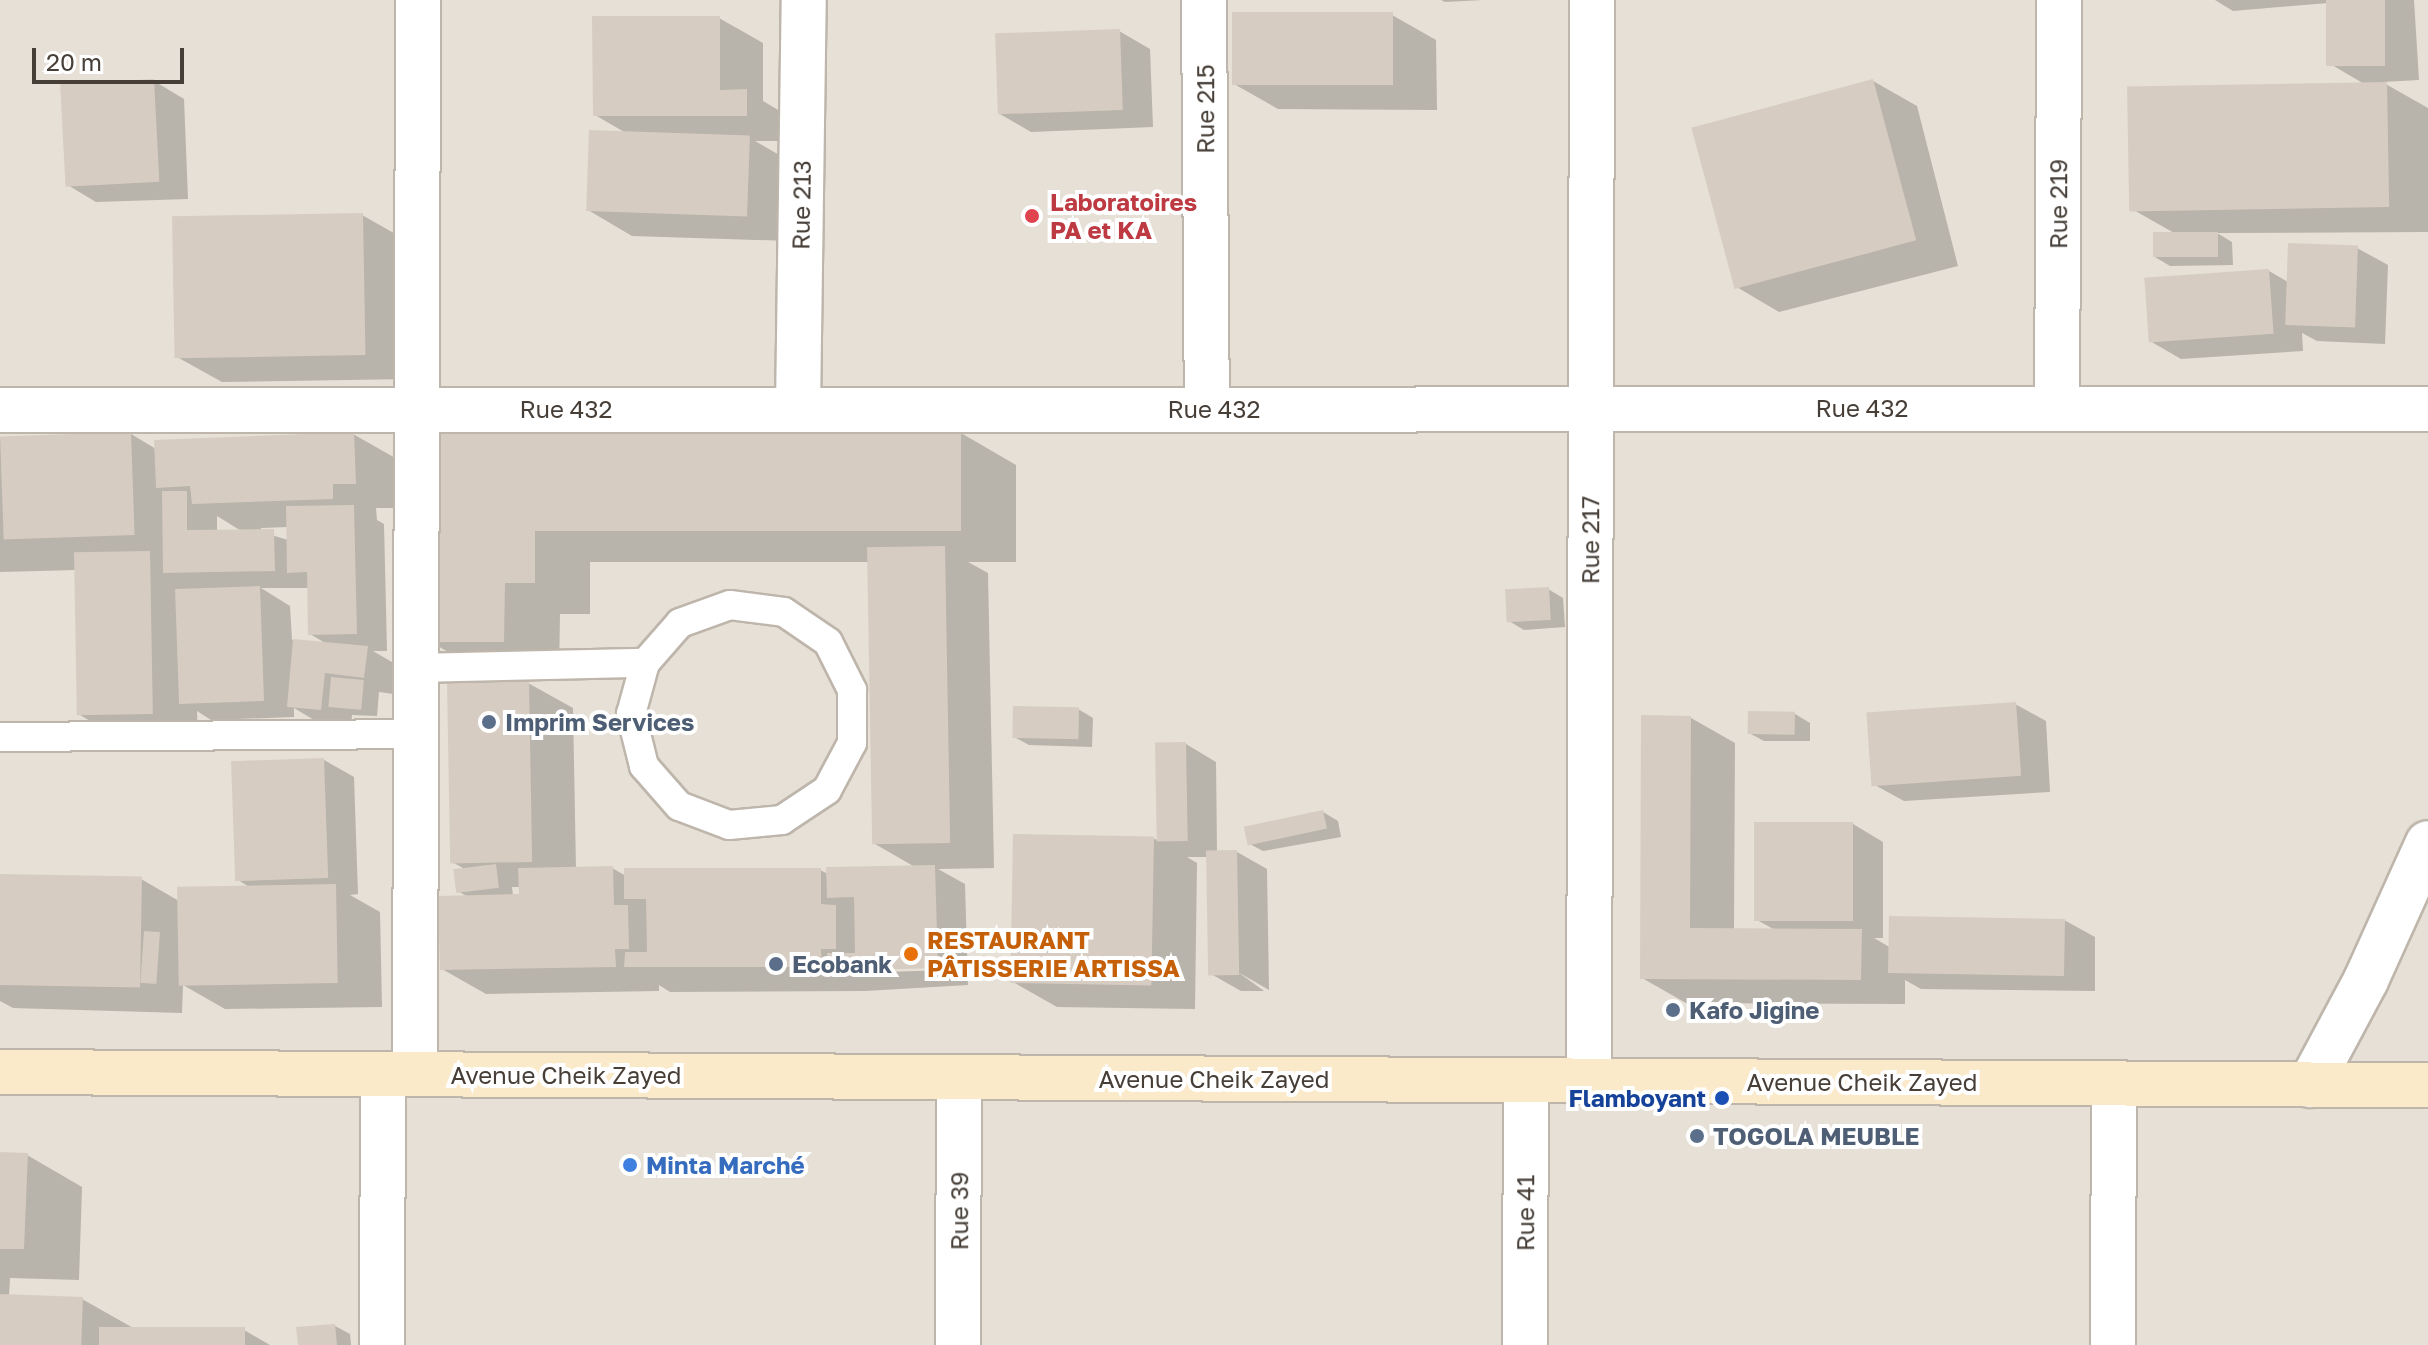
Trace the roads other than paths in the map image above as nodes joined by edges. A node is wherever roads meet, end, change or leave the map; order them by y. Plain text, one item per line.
1 (418, 0) edge
2 (804, 0) edge
3 (1204, 0) edge
4 (1592, 0) edge
5 (2059, 0) edge
6 (2057, 408) junction
7 (417, 409) junction
8 (798, 409) junction
9 (1207, 409) junction
10 (1591, 409) junction
11 (2428, 409) edge
12 (0, 410) edge
13 (645, 663) junction
14 (416, 668) junction
15 (416, 734) junction
16 (0, 737) edge
17 (2428, 843) edge
18 (0, 1072) edge
19 (399, 1074) junction
20 (959, 1077) junction
21 (1526, 1081) junction
22 (1589, 1081) junction
23 (2114, 1084) junction
24 (2310, 1085) junction
25 (2428, 1085) edge
26 (382, 1345) edge
27 (958, 1345) edge
28 (1525, 1345) edge
29 (2113, 1345) edge

1 - 7 street
2 - 8 street, Rue 213
3 - 9 street, Rue 215
4 - 10 street, Rue 217
5 - 6 street, Rue 219
6 - 10 street, Rue 432
6 - 11 street, Rue 432
7 - 8 street, Rue 432
7 - 12 street, Rue 432
7 - 14 street
8 - 9 street, Rue 432
9 - 10 street, Rue 432
10 - 22 street, Rue 217
13 - 13 lane
13 - 14 lane
14 - 15 street
15 - 16 lane
15 - 19 street
17 - 24 street
18 - 19 main road, Avenue Cheik Zayed
19 - 20 main road, Avenue Cheik Zayed
19 - 26 street
20 - 21 main road, Avenue Cheik Zayed
20 - 27 street, Rue 39
21 - 22 main road, Avenue Cheik Zayed
21 - 28 street, Rue 41
22 - 23 main road, Avenue Cheik Zayed
23 - 24 main road, Avenue Cheik Zayed
23 - 29 street
24 - 25 main road, Avenue Cheik Zayed

